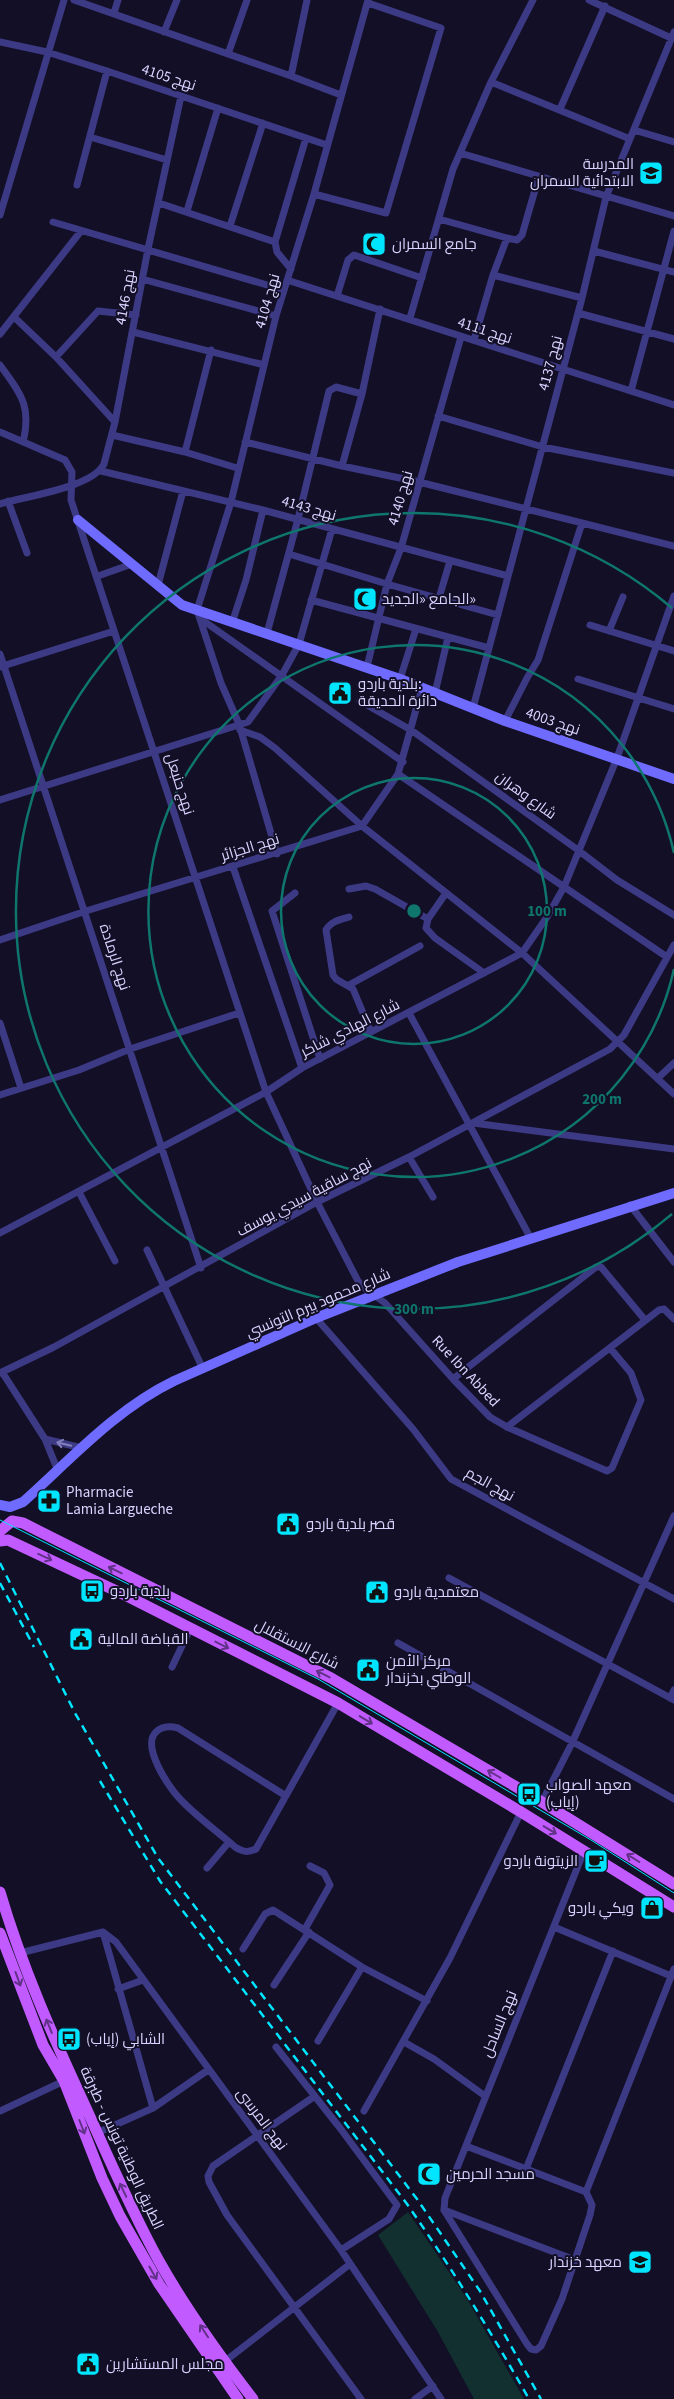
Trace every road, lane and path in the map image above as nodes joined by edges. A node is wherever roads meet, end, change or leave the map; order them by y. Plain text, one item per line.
1 (64, 0) edge
2 (74, 0) edge
3 (118, 0) edge
4 (177, 0) edge
5 (247, 0) edge
6 (307, 0) edge
7 (533, 0) edge
8 (589, 0) edge
9 (368, 1) edge
10 (605, 6) junction
11 (114, 13) junction
12 (164, 32) junction
13 (672, 35) edge
14 (0, 42) edge
15 (47, 52) junction
16 (228, 54) junction
17 (107, 71) junction
18 (291, 76) junction
19 (491, 82) junction
20 (341, 95) junction
21 (181, 96) junction
22 (218, 108) junction
23 (560, 109) junction
24 (263, 123) junction
25 (634, 130) junction
26 (90, 137) junction
27 (306, 138) junction
28 (630, 139) junction
29 (674, 142) edge
30 (327, 145) junction
31 (460, 153) junction
32 (167, 160) junction
33 (539, 176) junction
34 (77, 185) dead end
35 (314, 194) junction
36 (606, 197) junction
37 (159, 203) junction
38 (187, 211) junction
39 (0, 215) edge
40 (674, 216) edge
41 (439, 219) junction
42 (53, 222) dead end
43 (230, 226) junction
44 (82, 231) junction
45 (674, 231) edge
46 (506, 238) junction
47 (275, 242) junction
48 (148, 249) junction
49 (594, 251) junction
50 (291, 269) junction
51 (663, 269) junction
52 (674, 272) edge
53 (493, 274) junction
54 (422, 278) junction
55 (142, 279) junction
56 (287, 280) junction
57 (284, 290) junction
58 (337, 296) junction
59 (582, 298) junction
60 (380, 309) junction
61 (578, 313) junction
62 (136, 315) junction
63 (276, 316) junction
64 (14, 317) junction
65 (410, 318) junction
66 (133, 332) junction
67 (647, 332) junction
68 (0, 334) edge
69 (461, 337) junction
70 (674, 339) edge
71 (474, 340) junction
72 (211, 350) junction
73 (56, 357) junction
74 (264, 364) junction
75 (0, 365) edge
76 (562, 370) junction
77 (631, 391) junction
78 (362, 394) junction
79 (674, 405) edge
80 (438, 416) junction
81 (115, 422) junction
82 (0, 432) edge
83 (112, 435) junction
84 (24, 442) junction
85 (245, 442) junction
86 (543, 447) junction
87 (185, 452) junction
88 (312, 459) junction
89 (342, 466) junction
90 (238, 468) junction
91 (101, 471) junction
92 (674, 473) edge
93 (419, 482) junction
94 (73, 484) junction
95 (183, 490) junction
96 (8, 501) junction
97 (231, 502) junction
98 (0, 504) edge
99 (263, 510) junction
100 (527, 510) junction
101 (298, 519) junction
102 (78, 520) junction
103 (582, 523) junction
104 (332, 529) junction
105 (674, 546) edge
106 (401, 548) junction
107 (27, 553) dead end
108 (289, 554) junction
109 (450, 561) junction
110 (132, 564) junction
111 (321, 564) junction
112 (98, 576) junction
113 (508, 576) junction
114 (387, 584) junction
115 (158, 585) junction
116 (674, 596) edge
117 (622, 597) dead end
118 (439, 598) junction
119 (311, 600) junction
120 (199, 615) junction
121 (498, 615) junction
122 (380, 619) junction
123 (232, 623) junction
124 (590, 625) dead end
125 (416, 629) junction
126 (609, 630) junction
127 (114, 631) junction
128 (267, 633) junction
129 (448, 637) junction
130 (298, 644) junction
131 (658, 646) junction
132 (489, 648) junction
133 (674, 651) edge
134 (0, 654) edge
135 (2, 666) edge
136 (367, 667) junction
137 (282, 675) junction
138 (400, 679) junction
139 (578, 679) dead end
140 (422, 688) junction
141 (435, 693) junction
142 (640, 698) junction
143 (360, 700) dead end
144 (473, 708) junction
145 (674, 709) edge
146 (505, 721) junction
147 (240, 727) junction
148 (411, 730) junction
149 (155, 751) junction
150 (617, 758) junction
151 (403, 762) junction
152 (398, 774) junction
153 (674, 780) edge
154 (44, 786) junction
155 (0, 800) edge
156 (362, 826) junction
157 (578, 850) junction
158 (277, 854) junction
159 (233, 867) junction
160 (196, 878) junction
161 (564, 887) junction
162 (348, 889) dead end
163 (296, 893) dead end
164 (446, 893) junction
165 (86, 910) junction
166 (674, 915) edge
167 (350, 917) dead end
168 (428, 919) junction
169 (0, 940) edge
170 (674, 944) edge
171 (420, 946) dead end
172 (522, 953) junction
173 (667, 957) junction
174 (484, 973) junction
175 (349, 985) junction
176 (239, 1013) junction
177 (410, 1013) junction
178 (0, 1024) edge
179 (371, 1032) junction
180 (619, 1042) junction
181 (130, 1049) junction
182 (320, 1058) junction
183 (674, 1063) edge
184 (302, 1068) junction
185 (658, 1078) junction
186 (21, 1088) junction
187 (266, 1092) junction
188 (674, 1094) edge
189 (0, 1095) edge
190 (471, 1124) junction
191 (161, 1148) junction
192 (674, 1149) edge
193 (409, 1157) junction
194 (79, 1192) junction
195 (674, 1192) edge
196 (432, 1197) dead end
197 (317, 1202) junction
198 (630, 1206) junction
199 (0, 1234) edge
200 (530, 1238) junction
201 (147, 1250) dead end
202 (115, 1261) dead end
203 (674, 1262) edge
204 (201, 1268) junction
205 (165, 1286) junction
206 (374, 1295) junction
207 (316, 1318) junction
208 (674, 1319) edge
209 (645, 1320) junction
210 (610, 1348) junction
211 (203, 1369) junction
212 (1, 1372) edge
213 (453, 1379) junction
214 (507, 1427) junction
215 (45, 1440) junction
216 (82, 1448) junction
217 (58, 1471) junction
218 (5, 1506) edge
219 (674, 1516) edge
220 (0, 1531) edge
221 (0, 1541) edge
222 (449, 1578) dead end
223 (644, 1582) junction
224 (674, 1599) edge
225 (190, 1629) junction
226 (398, 1644) dead end
227 (608, 1663) junction
228 (172, 1667) dead end
229 (674, 1690) edge
230 (672, 1699) edge
231 (338, 1703) junction
232 (572, 1743) junction
233 (286, 1796) junction
234 (674, 1799) edge
235 (542, 1802) junction
236 (521, 1812) junction
237 (229, 1842) junction
238 (584, 1851) junction
239 (310, 1866) dead end
240 (207, 1868) dead end
241 (674, 1884) edge
242 (0, 1892) edge
243 (674, 1907) edge
244 (554, 1927) junction
245 (307, 1931) junction
246 (103, 1932) junction
247 (0, 1933) edge
248 (243, 1948) dead end
249 (613, 1951) junction
250 (20, 1953) junction
251 (362, 1966) junction
252 (673, 1972) edge
253 (143, 1980) junction
254 (274, 1985) dead end
255 (118, 1990) junction
256 (427, 2001) junction
257 (318, 2041) dead end
258 (404, 2042) junction
259 (276, 2047) dead end
260 (208, 2070) junction
261 (64, 2081) junction
262 (315, 2096) junction
263 (485, 2096) junction
264 (154, 2108) junction
265 (0, 2111) edge
266 (364, 2111) dead end
267 (97, 2133) junction
268 (256, 2135) junction
269 (466, 2146) junction
270 (526, 2169) junction
271 (586, 2192) junction
272 (444, 2210) junction
273 (341, 2250) junction
274 (575, 2260) junction
275 (350, 2264) junction
276 (294, 2307) junction
277 (224, 2362) junction
278 (433, 2386) junction
279 (238, 2399) edge
280 (253, 2399) edge
281 (361, 2399) edge
282 (415, 2399) edge
283 (442, 2399) edge

1 - 15 street
2 - 11 street
3 - 11 street
4 - 12 street
5 - 16 street
6 - 18 street
7 - 19 street
8 - 10 street
9 - 20 street, نهج 4104
9 - 35 street
10 - 13 street
10 - 23 street
11 - 12 street
12 - 16 street
13 - 25 street, نهج 4137
14 - 15 street, نهج 4105
15 - 17 street, نهج 4105
15 - 39 street
16 - 18 street
17 - 21 street, نهج 4105
17 - 26 street
18 - 20 street
19 - 23 street
19 - 31 street
20 - 30 street, نهج 4104
21 - 22 street, نهج 4105
21 - 32 street, نهج 4146
22 - 24 street, نهج 4105
22 - 38 street
23 - 28 street
24 - 27 street, نهج 4105
24 - 43 street
25 - 28 street, نهج 4137
25 - 29 street
26 - 32 street
26 - 34 street
27 - 30 street, نهج 4105
27 - 47 street
28 - 36 street, نهج 4137
30 - 35 street, نهج 4104
31 - 33 street
31 - 41 street
32 - 37 street, نهج 4146
33 - 36 street
33 - 46 street
35 - 50 street, نهج 4104
36 - 40 street
36 - 49 street, نهج 4137
37 - 38 street
37 - 48 street, نهج 4146
38 - 43 street
41 - 46 street
41 - 54 street
42 - 44 street
43 - 47 street
44 - 48 street
44 - 64 street
45 - 51 street
46 - 53 street
47 - 50 street
48 - 55 street, نهج 4146
48 - 57 street
49 - 51 street
49 - 59 street, نهج 4137
50 - 56 street, نهج 4104
51 - 52 street
51 - 67 street
53 - 59 street
53 - 71 street
54 - 58 street
54 - 65 street
55 - 62 street, نهج 4146
55 - 63 street
56 - 57 street, نهج 4104
56 - 58 street, نهج 4111
57 - 63 street, نهج 4104
58 - 60 street, نهج 4111
59 - 61 street, نهج 4137
60 - 65 street, نهج 4111
60 - 78 street
61 - 67 street
61 - 76 street, نهج 4137
62 - 66 street, نهج 4146
62 - 73 street
63 - 74 street, نهج 4104
64 - 68 street
64 - 73 street
65 - 69 street, نهج 4111
66 - 72 street
66 - 81 street, نهج 4146
67 - 70 street
67 - 77 street
69 - 71 street, نهج 4111
69 - 80 street, نهج 4140
71 - 76 street, نهج 4111
72 - 74 street
72 - 87 street
73 - 81 street
74 - 85 street, نهج 4104
75 - 84 street
76 - 77 street, نهج 4111
76 - 86 street, نهج 4137
77 - 79 street, نهج 4111
78 - 88 street
78 - 89 street
80 - 86 street
80 - 93 street, نهج 4140
81 - 83 street, نهج 4146
82 - 84 street, نهج حنبعل
83 - 87 street
83 - 91 street, نهج 4146
84 - 94 street, نهج حنبعل
85 - 88 street
85 - 90 street, نهج 4104
86 - 92 street
86 - 100 street, نهج 4137
87 - 90 street
88 - 89 street
88 - 101 street
89 - 93 street
90 - 97 street, نهج 4104
91 - 94 street
91 - 95 street, نهج 4143
93 - 100 street
93 - 106 street, نهج 4140
94 - 96 street
94 - 102 street, نهج حنبعل
95 - 97 street, نهج 4143
95 - 115 street
96 - 98 street
96 - 107 street
97 - 99 street, نهج 4143
97 - 120 street, نهج 4104
99 - 101 street, نهج 4143
99 - 123 street
100 - 103 street
100 - 113 street, نهج 4137
101 - 104 street, نهج 4143
101 - 108 street
102 - 110 main road, نهج 4003
102 - 112 street, نهج حنبعل
103 - 105 street
103 - 146 street
104 - 106 street, نهج 4143
104 - 111 street
106 - 109 street, نهج 4143
106 - 114 street, نهج 4140
108 - 111 street
108 - 128 street
109 - 113 street, نهج 4143
109 - 118 street
110 - 112 street
110 - 115 main road, نهج 4003
111 - 114 street
111 - 119 street
112 - 127 street, نهج حنبعل
113 - 121 street, نهج 4137
114 - 118 street
114 - 122 street, نهج 4140
115 - 120 main road, نهج 4003
116 - 131 street, شارع الهادي شاكر
117 - 126 street
118 - 121 street
119 - 122 street
119 - 130 street
120 - 123 main road, نهج 4003
120 - 137 street
120 - 147 street
121 - 132 street, نهج 4137
122 - 125 street
122 - 136 street, نهج 4140
123 - 128 main road, نهج 4003
124 - 126 street
125 - 129 street
125 - 138 street
126 - 131 street
127 - 135 street
127 - 149 street, نهج حنبعل
128 - 130 main road, نهج 4003
129 - 132 street
129 - 141 street
130 - 136 main road, نهج 4003
130 - 137 street
131 - 133 street
131 - 142 street, شارع الهادي شاكر
132 - 144 street, نهج 4137
134 - 135 street, نهج الرمادة
135 - 154 street, نهج الرمادة
136 - 138 main road, نهج 4003
137 - 147 street
137 - 151 street
138 - 140 main road, نهج 4003
139 - 142 street
140 - 141 main road, نهج 4003
140 - 148 street
141 - 144 main road, نهج 4003
142 - 145 street
142 - 150 street, شارع الهادي شاكر
143 - 148 street, شارع وهران
144 - 146 main road, نهج 4003
146 - 150 main road, نهج 4003
147 - 149 street
147 - 156 street
147 - 158 street
148 - 151 street
148 - 157 street, شارع وهران
149 - 154 street
149 - 160 street, نهج حنبعل
150 - 153 main road, نهج 4003
150 - 157 street, شارع الهادي شاكر
151 - 152 street
152 - 156 street
152 - 161 street
154 - 155 street
154 - 165 street, نهج الرمادة
156 - 158 street, نهج الجزائر
156 - 164 street
157 - 161 street, شارع الهادي شاكر
157 - 166 street, شارع وهران
158 - 159 street, نهج الجزائر
159 - 160 street, نهج الجزائر
159 - 184 street
160 - 165 street, نهج الجزائر
160 - 176 street, نهج حنبعل
161 - 172 street, شارع الهادي شاكر
161 - 173 street
162 - 168 street
163 - 182 street
164 - 168 street
164 - 172 street
165 - 169 street, نهج الجزائر
165 - 181 street, نهج الرمادة
167 - 175 street
168 - 174 street
170 - 173 street
171 - 175 street
172 - 174 street, شارع الهادي شاكر
172 - 180 street
173 - 180 street
174 - 177 street, شارع الهادي شاكر
175 - 179 street
176 - 181 street
176 - 187 street, نهج حنبعل
177 - 179 street, شارع الهادي شاكر
177 - 190 street
178 - 186 street
179 - 182 street, شارع الهادي شاكر
180 - 185 street
180 - 190 street, نهج ساقية سيدي يوسف
181 - 186 street
181 - 191 street, نهج الرمادة
182 - 184 street, شارع الهادي شاكر
183 - 185 street
184 - 187 street, شارع الهادي شاكر
185 - 188 street
186 - 189 street
187 - 191 street, شارع الهادي شاكر
187 - 197 street, Rue Ibn Abbed
190 - 192 street
190 - 193 street, نهج ساقية سيدي يوسف
190 - 200 street
191 - 194 street, شارع الهادي شاكر
191 - 204 street, نهج الرمادة
193 - 196 street
193 - 197 street, نهج ساقية سيدي يوسف
194 - 199 street, شارع الهادي شاكر
194 - 202 street
195 - 198 main road, شارع محمود بيرم التونسي
197 - 204 street, نهج ساقية سيدي يوسف
197 - 206 street, Rue Ibn Abbed
198 - 200 main road, شارع محمود بيرم التونسي
198 - 203 street
200 - 206 main road, شارع محمود بيرم التونسي
201 - 205 street
204 - 205 street, نهج ساقية سيدي يوسف
205 - 211 street
205 - 212 street, نهج ساقية سيدي يوسف
206 - 207 main road, شارع محمود بيرم التونسي
206 - 213 street, Rue Ibn Abbed
207 - 211 main road, شارع محمود بيرم التونسي
207 - 223 street, نهج الجم
208 - 209 street
209 - 210 street
209 - 213 street
210 - 214 street
210 - 214 street, Rue Ibn Abbed
211 - 216 main road, شارع محمود بيرم التونسي
212 - 215 street
213 - 214 street, Rue Ibn Abbed
216 -> 215 street
215 - 217 street
216 - 217 main road, شارع محمود بيرم التونسي
217 - 218 main road, شارع محمود بيرم التونسي
219 - 223 street
235 -> 220 main road, شارع الاستقلال
221 -> 225 main road
222 - 227 street
223 - 224 street, نهج الجم
223 - 227 street
225 - 228 street
225 -> 231 main road
226 - 232 street
227 - 230 street
227 - 232 street
229 - 230 street
231 - 233 street
231 -> 236 main road
232 - 234 street
232 - 235 street
233 - 237 street
233 - 237 street
241 -> 235 main road, شارع الاستقلال
236 -> 238 main road
236 - 256 street
237 - 240 street
238 - 243 main road
238 - 244 street, نهج الساحل
239 - 245 street
242 - 250 main road, الطريق الوطنية تونس - طبرقة
244 - 249 street
244 - 263 street, نهج الساحل
245 - 248 street
245 - 251 street
245 - 254 street
246 - 250 street
246 - 253 street, نهج المرسى
246 - 255 street
247 -> 261 main road, الطريق الوطنية تونس - طبرقة
249 - 252 street
249 - 270 street
267 -> 250 main road, الطريق الوطنية تونس - طبرقة
251 - 256 street
251 - 257 street
252 - 271 street
253 - 255 street
253 - 260 street, نهج المرسى
255 - 264 street
256 - 258 street
258 - 263 street
258 - 266 street
259 - 262 street
260 - 264 street
260 - 268 street, نهج المرسى
261 - 265 street
261 -> 279 main road, الطريق الوطنية تونس - طبرقة
262 - 268 street
262 - 273 street
263 - 269 street, نهج الساحل
264 - 267 street
277 -> 267 main road, الطريق الوطنية تونس - طبرقة
268 - 273 street, نهج المرسى
268 - 276 street
269 - 270 street
269 - 272 street, نهج الساحل
270 - 271 street
271 - 274 street
272 - 274 street
272 - 274 street
273 - 275 street, نهج المرسى
275 - 276 street
275 - 278 street, نهج المرسى
276 - 277 street
276 - 281 street
277 - 280 main road, الطريق الوطنية تونس - طبرقة
278 - 282 street
278 - 283 street, نهج المرسى

